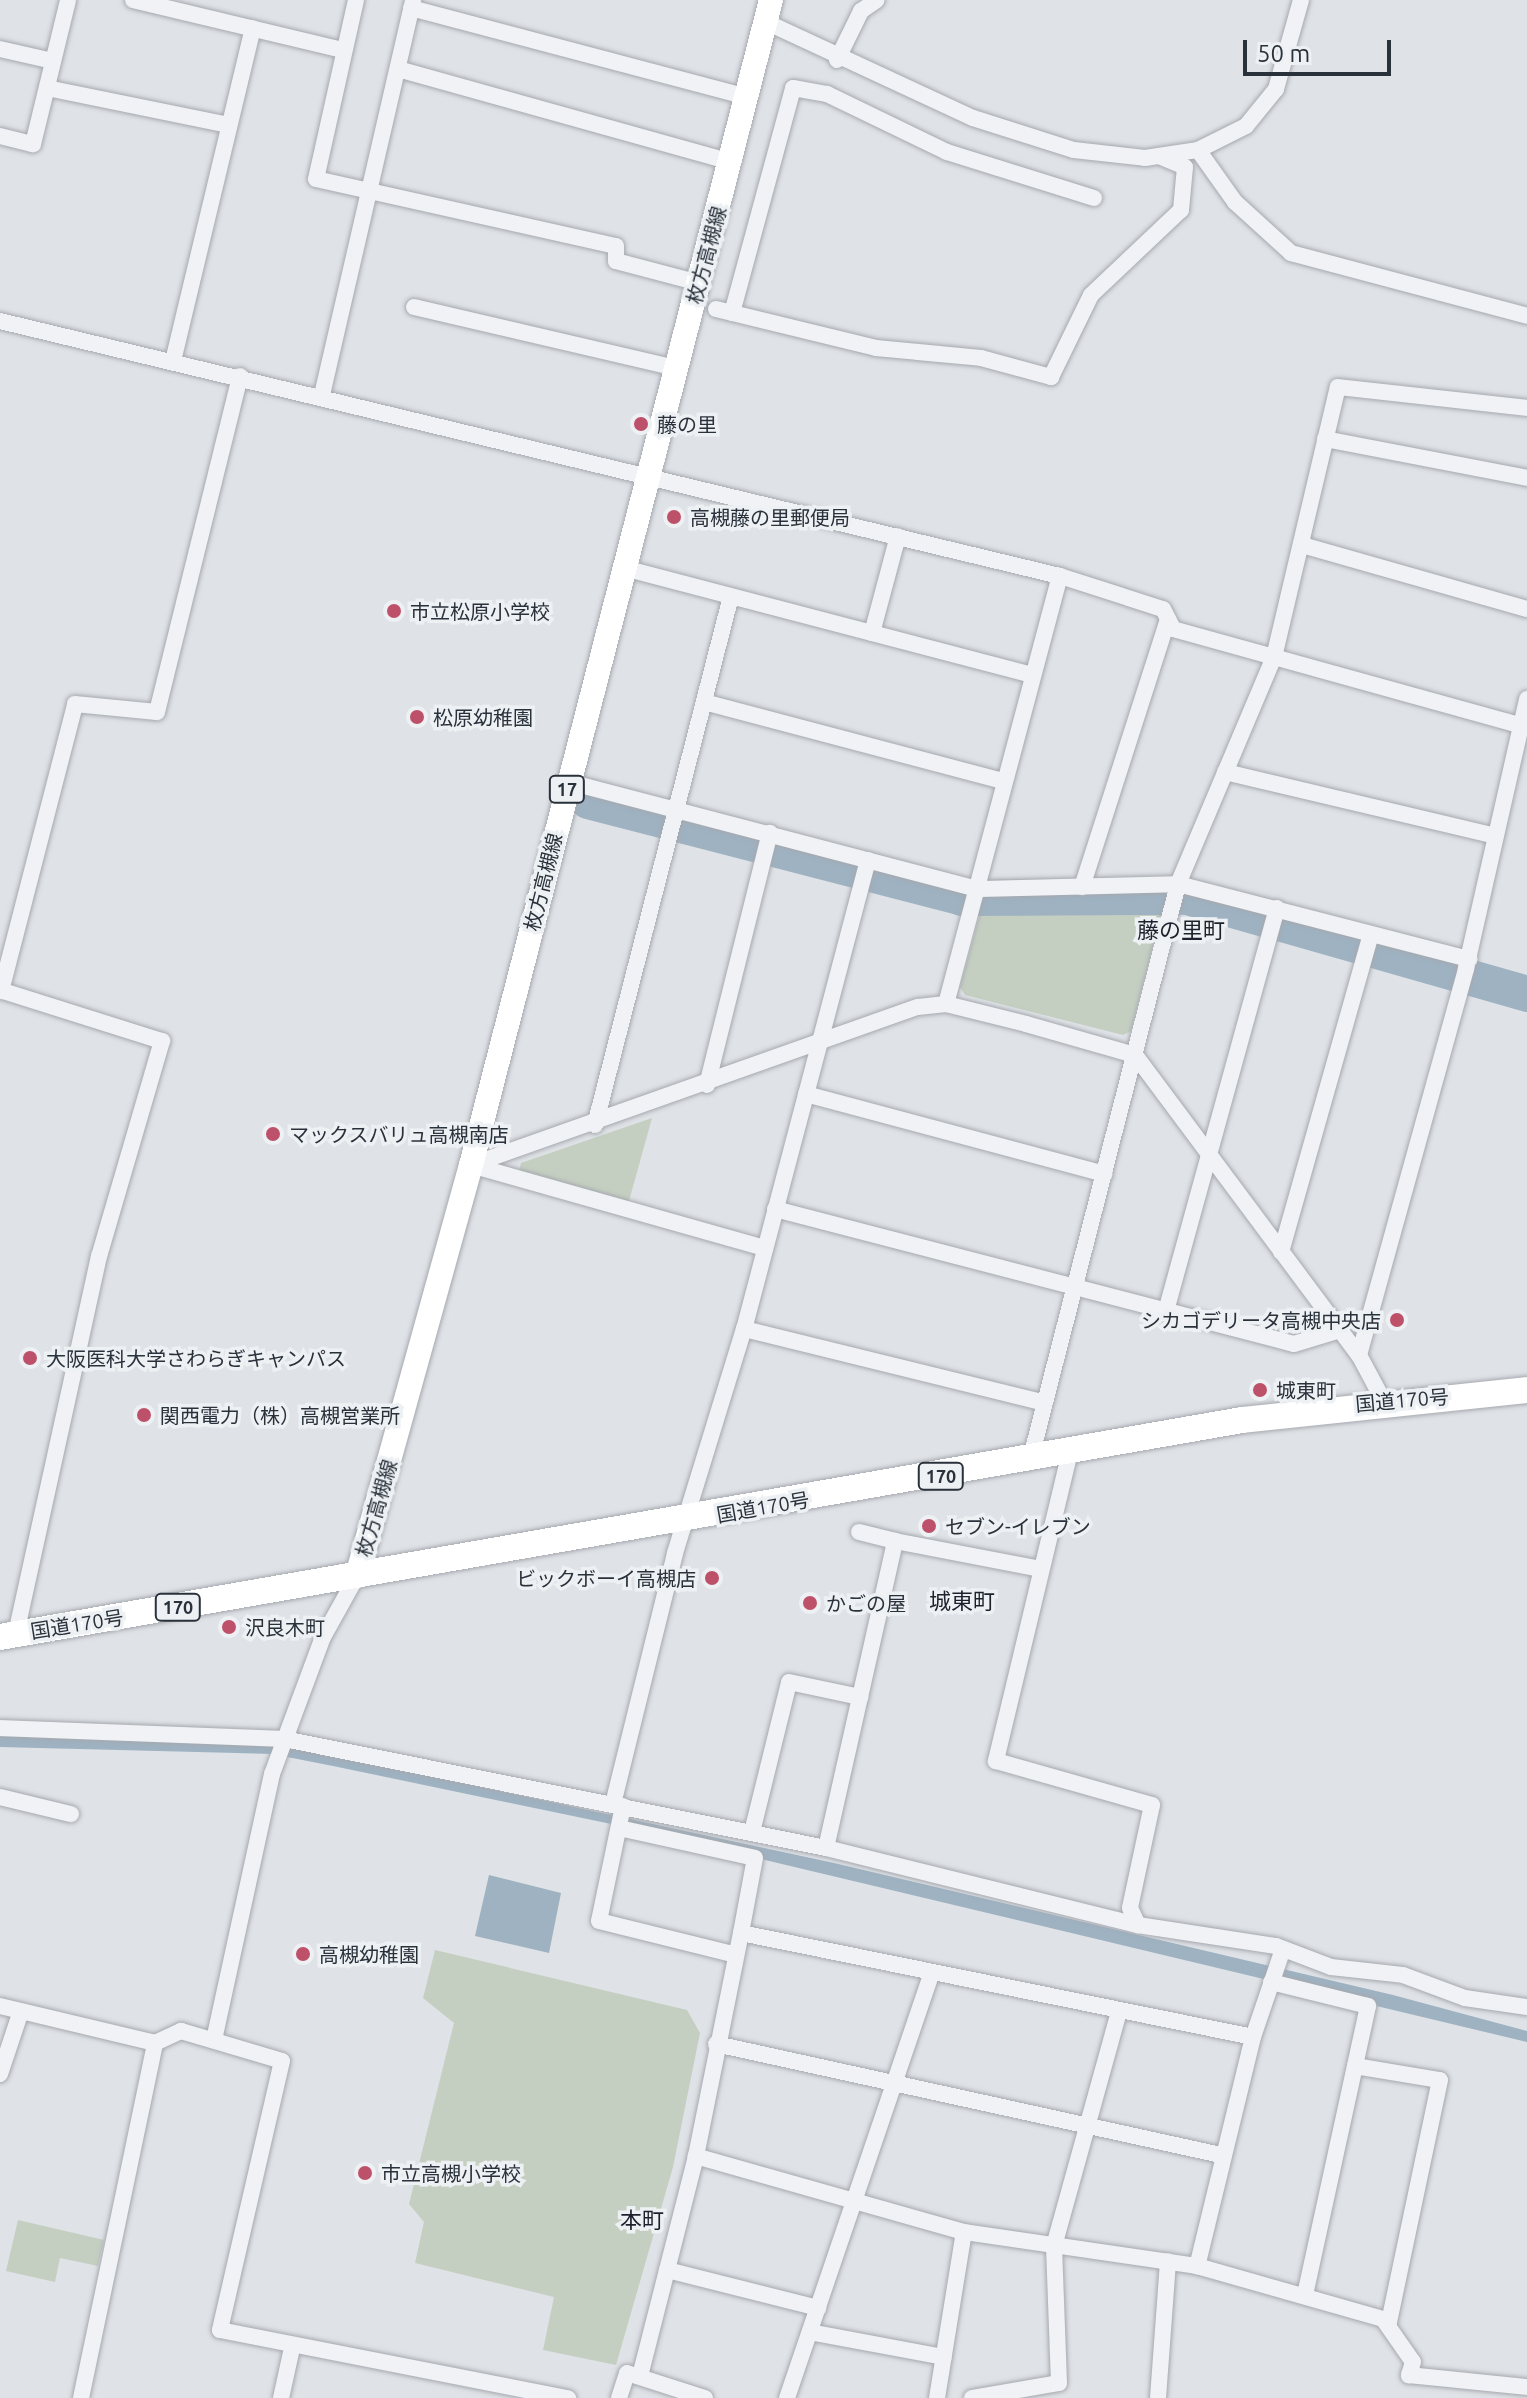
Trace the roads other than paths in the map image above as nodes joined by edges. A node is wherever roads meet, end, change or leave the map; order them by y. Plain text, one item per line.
1 (68, 0) edge
2 (133, 0) edge
3 (356, 0) edge
4 (877, 0) edge
5 (1301, 0) edge
6 (412, 4) edge
7 (182, 6) edge
8 (768, 11) edge
9 (253, 29) junction
10 (0, 49) edge
11 (343, 50) junction
12 (837, 60) junction
13 (53, 61) junction
14 (398, 69) junction
15 (47, 88) junction
16 (747, 97) junction
17 (229, 125) junction
18 (0, 136) edge
19 (1198, 150) junction
20 (1160, 157) junction
21 (730, 162) junction
22 (370, 193) junction
23 (1094, 198) dead end
24 (699, 283) junction
25 (414, 307) dead end
26 (1527, 316) edge
27 (0, 321) edge
28 (173, 361) junction
29 (677, 368) junction
30 (240, 376) junction
31 (322, 395) junction
32 (1527, 408) edge
33 (1325, 439) junction
34 (648, 476) junction
35 (1527, 478) edge
36 (898, 536) junction
37 (1302, 545) junction
38 (624, 568) junction
39 (1060, 576) junction
40 (731, 596) junction
41 (1527, 609) edge
42 (1168, 619) junction
43 (872, 633) junction
44 (1274, 657) junction
45 (1032, 675) junction
46 (1527, 699) edge
47 (704, 702) junction
48 (1524, 726) edge
49 (1225, 772) junction
50 (1003, 781) junction
51 (569, 782) junction
52 (674, 819) junction
53 (1496, 836) junction
54 (767, 843) junction
55 (865, 869) junction
56 (1082, 887) junction
57 (1176, 892) junction
58 (975, 897) junction
59 (1275, 916) junction
60 (1369, 943) junction
61 (1466, 969) junction
62 (0, 990) edge
63 (946, 1004) junction
64 (818, 1047) junction
65 (1135, 1055) junction
66 (707, 1085) junction
67 (806, 1094) junction
68 (595, 1125) junction
69 (1209, 1156) junction
70 (471, 1165) junction
71 (1104, 1174) junction
72 (775, 1209) junction
73 (764, 1248) junction
74 (1281, 1252) junction
75 (1073, 1288) junction
76 (1166, 1311) junction
77 (744, 1329) junction
78 (1340, 1330) junction
79 (1359, 1355) junction
80 (1527, 1390) edge
81 (1383, 1400) junction
82 (1042, 1402) junction
83 (1070, 1452) junction
84 (1030, 1461) junction
85 (686, 1520) junction
86 (859, 1532) dead end
87 (895, 1541) junction
88 (1041, 1569) junction
89 (357, 1576) junction
90 (8, 1636) edge
91 (860, 1697) junction
92 (0, 1728) edge
93 (284, 1739) junction
94 (0, 1797) edge
95 (618, 1805) junction
96 (71, 1814) dead end
97 (619, 1828) junction
98 (752, 1832) junction
99 (826, 1848) junction
100 (1138, 1925) junction
101 (741, 1933) junction
102 (1283, 1949) junction
103 (736, 1955) junction
104 (932, 1973) junction
105 (1271, 1982) junction
106 (0, 2006) edge
107 (1527, 2007) edge
108 (21, 2011) junction
109 (1119, 2012) junction
110 (1253, 2037) junction
111 (214, 2040) junction
112 (155, 2043) junction
113 (716, 2044) junction
114 (1355, 2066) junction
115 (0, 2074) edge
116 (891, 2084) junction
117 (1083, 2125) junction
118 (1221, 2155) junction
119 (696, 2156) junction
120 (852, 2202) junction
121 (964, 2232) junction
122 (1054, 2246) junction
123 (1168, 2261) junction
124 (1197, 2266) junction
125 (667, 2270) junction
126 (1305, 2296) junction
127 (818, 2308) junction
128 (1388, 2326) junction
129 (810, 2332) junction
130 (292, 2348) junction
131 (944, 2357) junction
132 (640, 2376) junction
133 (1527, 2387) edge
134 (1059, 2391) edge
135 (81, 2398) edge
136 (281, 2398) edge
137 (568, 2398) edge
138 (619, 2398) edge
139 (705, 2398) edge
140 (787, 2398) edge
141 (937, 2398) edge
142 (972, 2398) edge
143 (1158, 2398) edge

1 - 13 street
2 - 7 street
3 - 11 street
4 - 12 street
5 - 19 street
6 - 14 street
6 - 16 street
7 - 9 street
8 - 12 street
8 - 16 main road, 枚方高槻線 / 17
9 - 11 street
9 - 17 street
10 - 13 street
11 - 22 street
12 - 20 street
13 - 15 street
14 - 21 street
14 - 22 street
15 - 17 street
15 - 18 street
16 - 21 main road, 枚方高槻線 / 17
17 - 28 street
19 - 20 street
19 - 26 street
20 - 23 street
21 - 24 main road, 枚方高槻線 / 17
22 - 24 street
22 - 31 street
24 - 29 main road, 枚方高槻線 / 17
25 - 29 street
27 - 28 street
28 - 30 street
29 - 34 main road, 枚方高槻線 / 17
30 - 31 street
30 - 62 street
31 - 34 street
32 - 33 street
33 - 35 street
33 - 37 street
34 - 36 street
34 - 38 main road, 枚方高槻線 / 17
36 - 39 street
36 - 43 street
37 - 41 street
37 - 44 street
38 - 40 street
38 - 51 main road, 枚方高槻線 / 17
39 - 42 street
39 - 45 street
40 - 43 street
40 - 47 street
42 - 44 street
42 - 56 street
43 - 45 street
44 - 48 street
44 - 49 street
45 - 50 street
46 - 48 street
47 - 50 street
47 - 52 street
48 - 53 street
49 - 53 street
49 - 57 street
50 - 58 street
51 - 52 street
51 - 70 main road, 枚方高槻線 / 17
52 - 54 street
52 - 68 street
53 - 61 street
54 - 55 street
54 - 66 street
55 - 58 street
55 - 64 street
56 - 57 street
56 - 58 street
57 - 59 street
57 - 65 street
58 - 63 street
59 - 60 street
59 - 69 street
60 - 61 street
60 - 74 street
61 - 79 street
62 - 90 street
63 - 64 street
63 - 65 street
64 - 66 street
64 - 67 street
65 - 69 street
65 - 71 street
66 - 68 street
67 - 71 street
67 - 72 street
68 - 70 street
69 - 74 street
69 - 76 street
70 - 73 street
70 - 89 main road, 枚方高槻線 / 17
71 - 75 street
72 - 73 street
72 - 75 street
73 - 77 street
74 - 78 street
75 - 76 street
75 - 82 street
76 - 78 street
77 - 82 street
77 - 85 street
78 - 79 street
79 - 81 street
80 - 81 highway, 国道170号 / 170
81 - 83 highway, 国道170号 / 170
82 - 84 street
83 - 84 highway, 国道170号 / 170
83 - 88 street
84 - 85 highway, 国道170号 / 170
85 - 89 highway, 国道170号 / 170
85 - 95 street
86 - 87 street
87 - 88 street
87 - 91 street
88 - 100 street
89 - 90 highway, 国道170号 / 170
89 - 93 street
91 - 98 street
91 - 99 street
92 - 93 street
93 - 95 street
93 - 111 street
94 - 96 street
95 - 97 street
95 - 98 street
97 - 101 street
97 - 103 street
98 - 99 street
99 - 100 street
100 - 102 street
101 - 103 street
101 - 104 street
102 - 105 street
102 - 107 street
103 - 113 street
104 - 109 street
104 - 116 street
105 - 110 street
105 - 114 street
106 - 108 street
108 - 112 street
108 - 115 street
109 - 110 street
109 - 117 street
110 - 118 street
111 - 112 street
111 - 130 street
112 - 135 street
113 - 116 street
113 - 119 street
114 - 126 street
114 - 128 street
116 - 117 street
116 - 120 street
117 - 118 street
117 - 122 street
118 - 124 street
119 - 120 street
119 - 125 street
120 - 121 street
120 - 127 street
121 - 122 street
121 - 131 street
122 - 123 street
122 - 134 street
123 - 124 street
123 - 143 street
124 - 126 street
125 - 127 street
125 - 132 street
126 - 128 street
127 - 129 street
128 - 133 street
129 - 131 street
129 - 140 street
130 - 136 street
130 - 137 street
131 - 141 street
132 - 138 street
132 - 139 street
134 - 142 street

